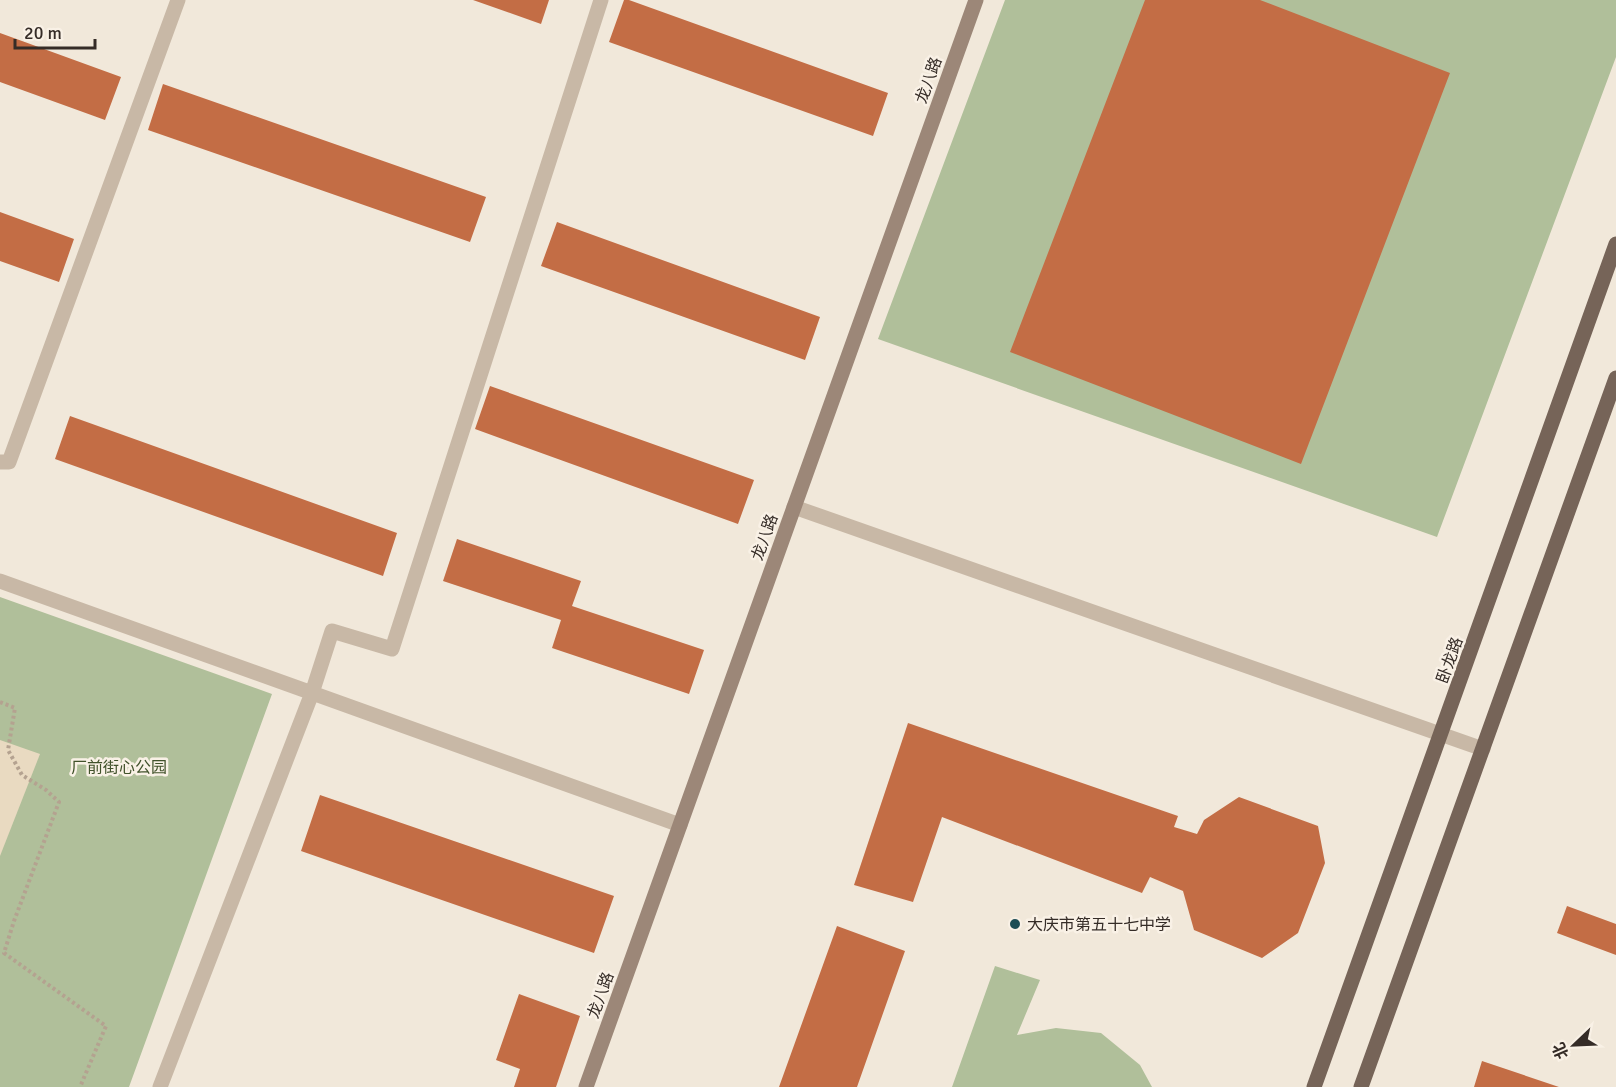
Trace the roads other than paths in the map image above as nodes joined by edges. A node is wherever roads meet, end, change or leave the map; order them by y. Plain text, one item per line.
1 (178, 0) edge
2 (601, 0) edge
3 (976, 0) edge
4 (1616, 244) edge
5 (1616, 378) edge
6 (0, 462) edge
7 (794, 507) junction
8 (0, 581) edge
9 (312, 693) junction
10 (1442, 734) junction
11 (1483, 748) junction
12 (680, 825) junction
13 (160, 1087) edge
14 (586, 1087) edge
15 (1314, 1087) edge
16 (1361, 1087) edge

1 - 6 street
2 - 9 street
3 - 7 street, 龙八路
4 - 10 main road, 卧龙路
5 - 11 main road
7 - 10 street
7 - 12 street, 龙八路
8 - 9 street
9 - 12 street
9 - 13 street
10 - 11 street
10 - 15 main road, 卧龙路
11 - 16 main road
12 - 14 street, 龙八路

